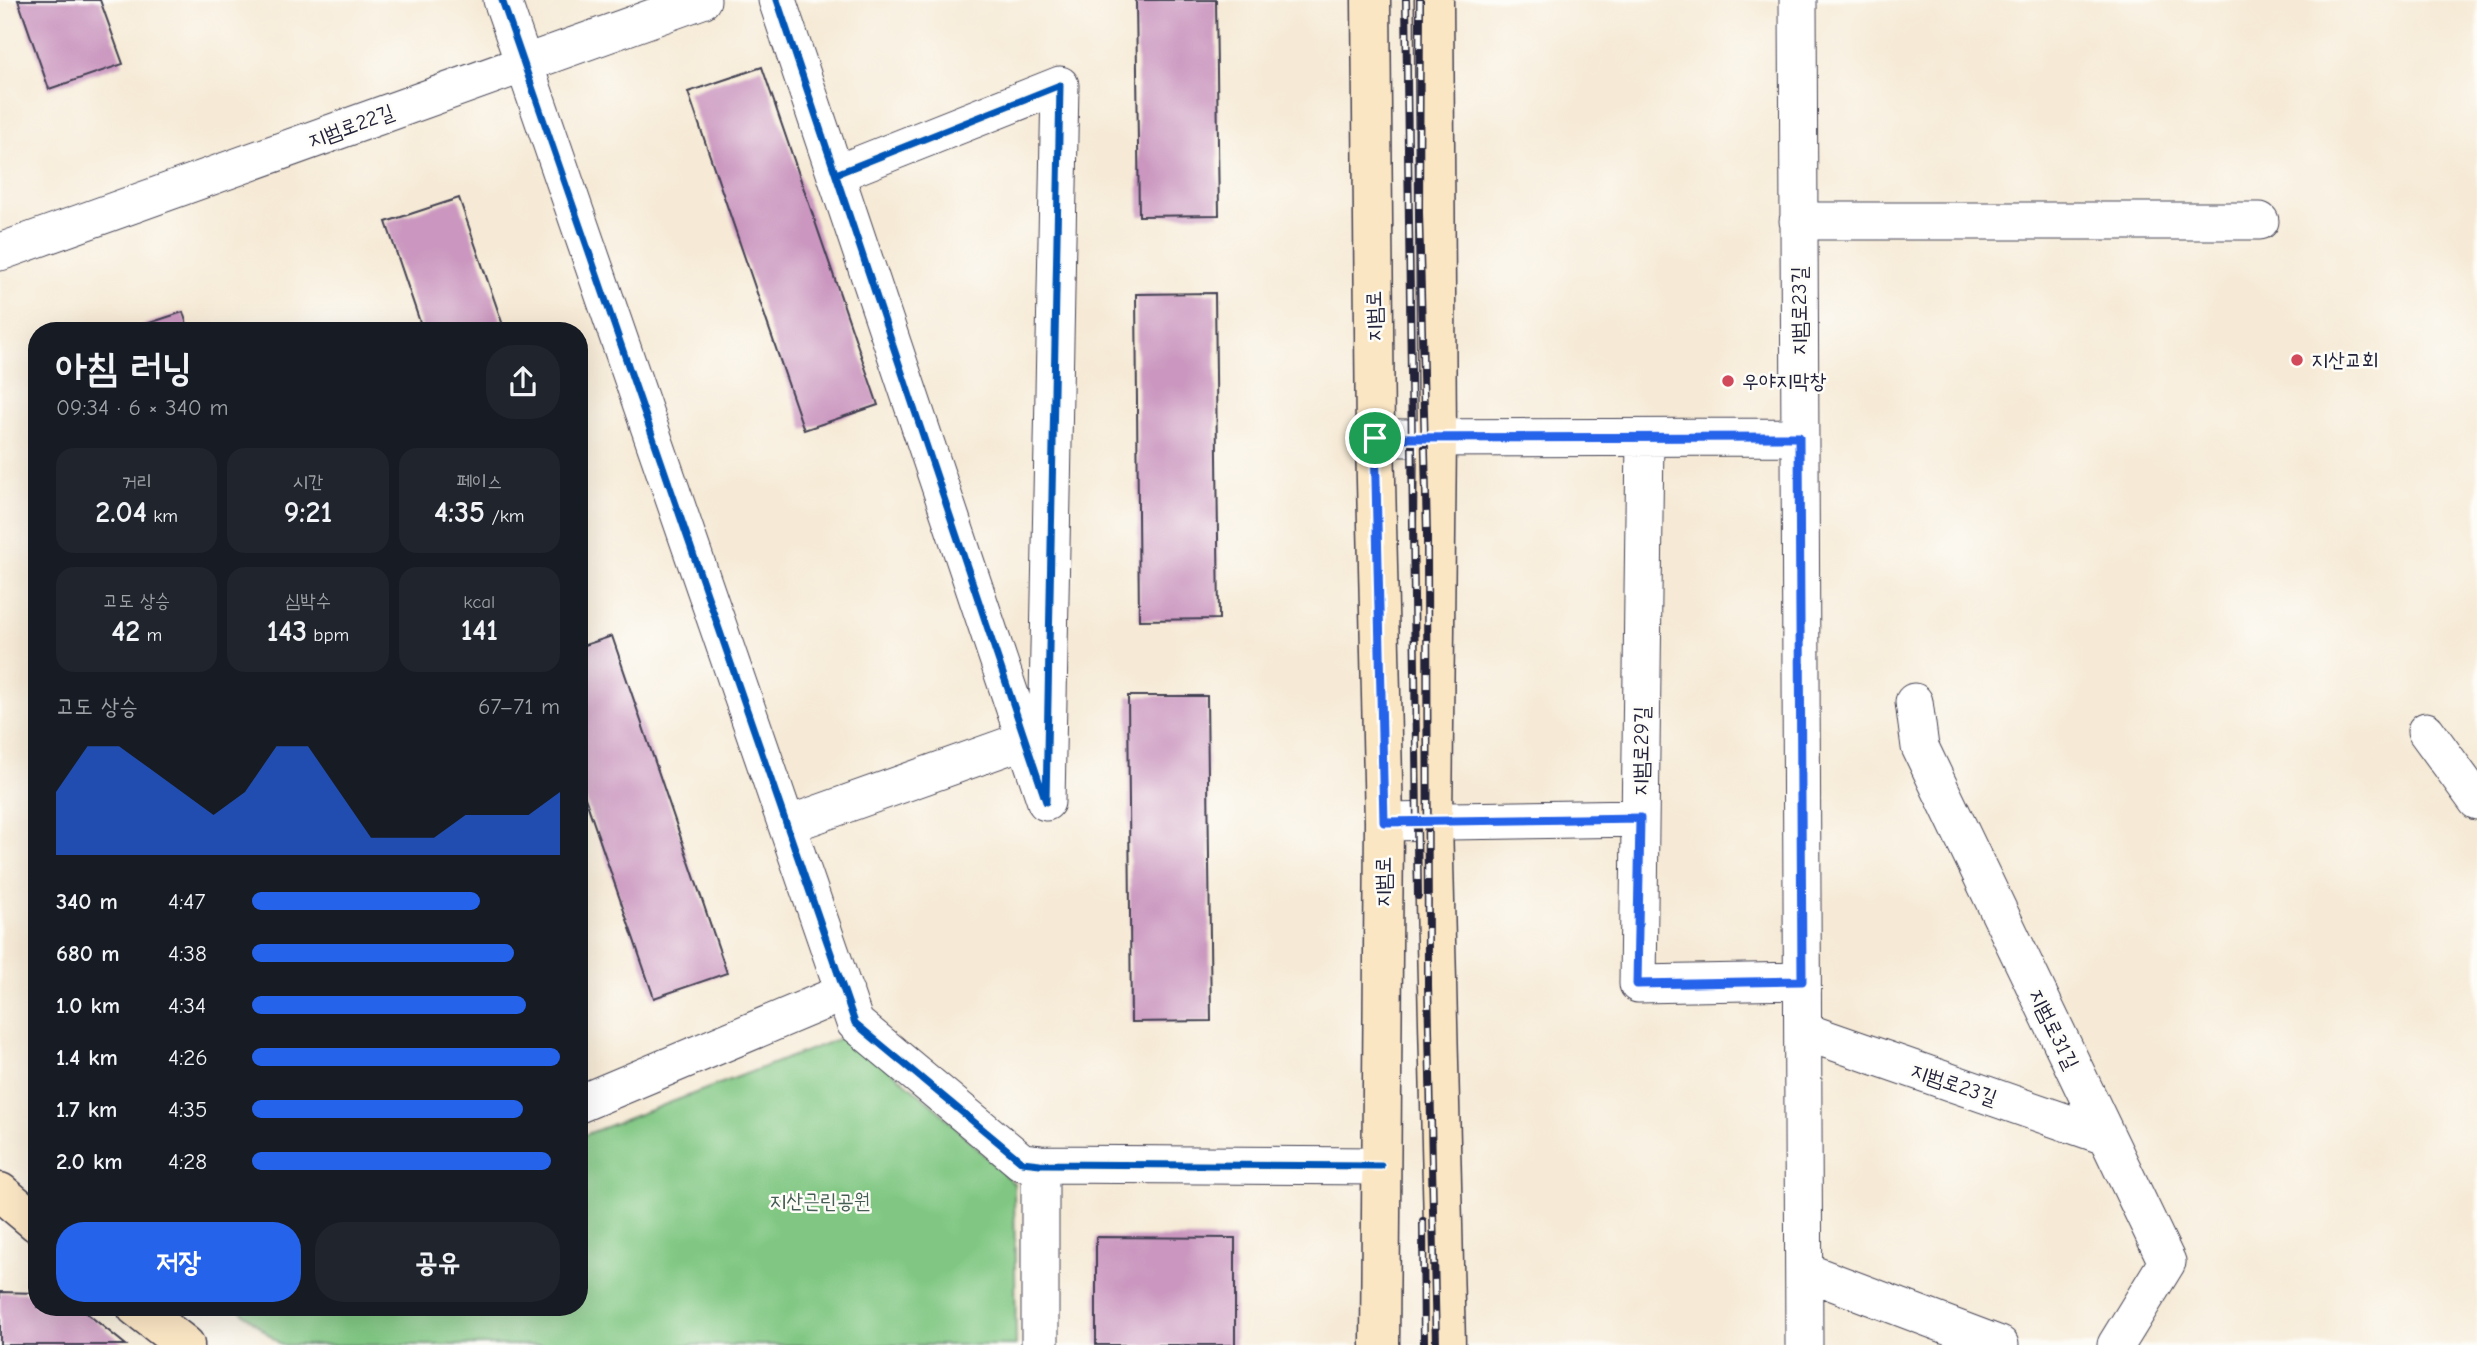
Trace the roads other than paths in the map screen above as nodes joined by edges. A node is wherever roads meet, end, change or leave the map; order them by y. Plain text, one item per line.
1 (502, 0) edge
2 (702, 0) edge
3 (777, 0) edge
4 (1371, 0) edge
5 (1434, 0) edge
6 (1798, 0) edge
7 (524, 64) junction
8 (836, 174) junction
9 (1798, 221) junction
10 (2260, 221) dead end
11 (0, 252) edge
12 (1799, 437) junction
13 (1375, 438) junction
14 (1437, 438) junction
15 (1645, 438) junction
16 (1914, 702) dead end
17 (2426, 731) dead end
18 (1025, 740) junction
19 (2477, 801) edge
20 (1640, 818) junction
21 (1433, 821) junction
22 (1384, 822) junction
23 (787, 825) junction
24 (1802, 981) junction
25 (845, 992) junction
26 (1803, 1031) junction
27 (588, 1100) edge
28 (2105, 1136) junction
29 (1040, 1164) junction
30 (1381, 1166) junction
31 (0, 1192) edge
32 (28, 1215) edge
33 (1804, 1272) junction
34 (148, 1316) edge
35 (185, 1345) edge
36 (1040, 1345) edge
37 (1380, 1345) edge
38 (1446, 1345) edge
39 (1804, 1345) edge
40 (2000, 1345) edge
41 (2116, 1345) edge

1 - 7 street
2 - 7 street, 지범로22길
3 - 8 street
4 - 13 main road, 지범로
5 - 14 main road
6 - 9 street, 지범로23길
7 - 11 street, 지범로22길
7 - 23 street
8 - 18 street
8 - 18 street
9 - 10 street
9 - 12 street, 지범로23길
12 - 15 street
12 - 24 street, 지범로23길
13 - 14 street
13 - 22 main road, 지범로
14 - 15 street
14 - 21 main road
15 - 20 street, 지범로29길
16 - 28 street, 지범로31길
17 - 19 street
18 - 23 street
20 - 21 street
20 - 24 street, 지범로29길
21 - 22 street
21 - 38 main road
22 - 30 main road, 지범로
23 - 25 street
24 - 26 street, 지범로23길
25 - 27 street
25 - 29 street
26 - 28 street, 지범로23길
26 - 33 street, 지범로23길
28 - 41 street, 지범로31길
29 - 30 street
29 - 36 street
30 - 37 main road, 지범로
31 - 32 main road
33 - 39 street, 지범로23길
33 - 40 street
34 - 35 main road

